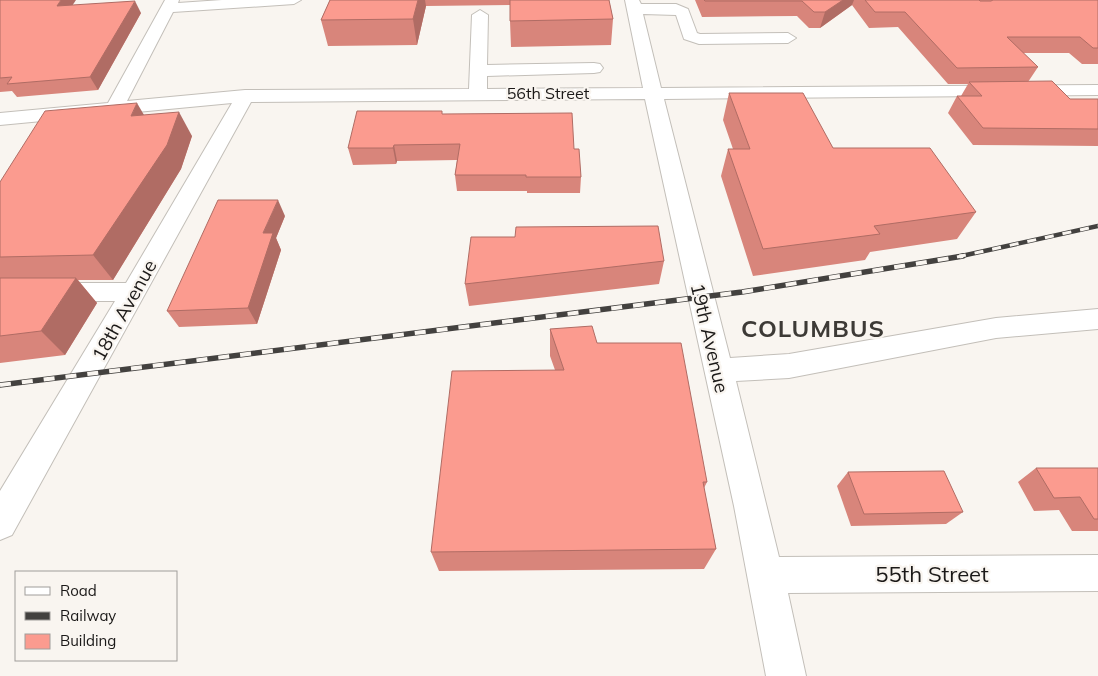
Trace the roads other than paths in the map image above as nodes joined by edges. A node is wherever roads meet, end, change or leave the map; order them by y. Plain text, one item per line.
1 (294, 0) edge
2 (170, 4) edge
3 (633, 4) edge
4 (480, 15) dead end
5 (788, 38) dead end
6 (594, 68) dead end
7 (478, 71) junction
8 (1098, 90) edge
9 (652, 93) junction
10 (478, 94) junction
11 (245, 96) junction
12 (114, 109) junction
13 (0, 119) edge
14 (0, 292) edge
15 (134, 292) junction
16 (1098, 318) edge
17 (718, 370) junction
18 (0, 523) edge
19 (1098, 573) edge
20 (766, 575) junction
21 (786, 676) edge

1 - 2 street
2 - 12 street
3 - 5 street
3 - 9 street, 19th Avenue
4 - 7 street
6 - 7 street
7 - 10 street
8 - 9 street, 56th Street
9 - 10 street, 56th Street
9 - 17 street, 19th Avenue
10 - 11 street, 56th Street
11 - 12 street, 56th Street
11 - 15 street, 18th Avenue
12 - 13 street, 56th Street
14 - 15 street
15 - 18 street, 18th Avenue
16 - 17 street
17 - 20 street, 19th Avenue
19 - 20 street, 55th Street
20 - 21 street, 19th Avenue

